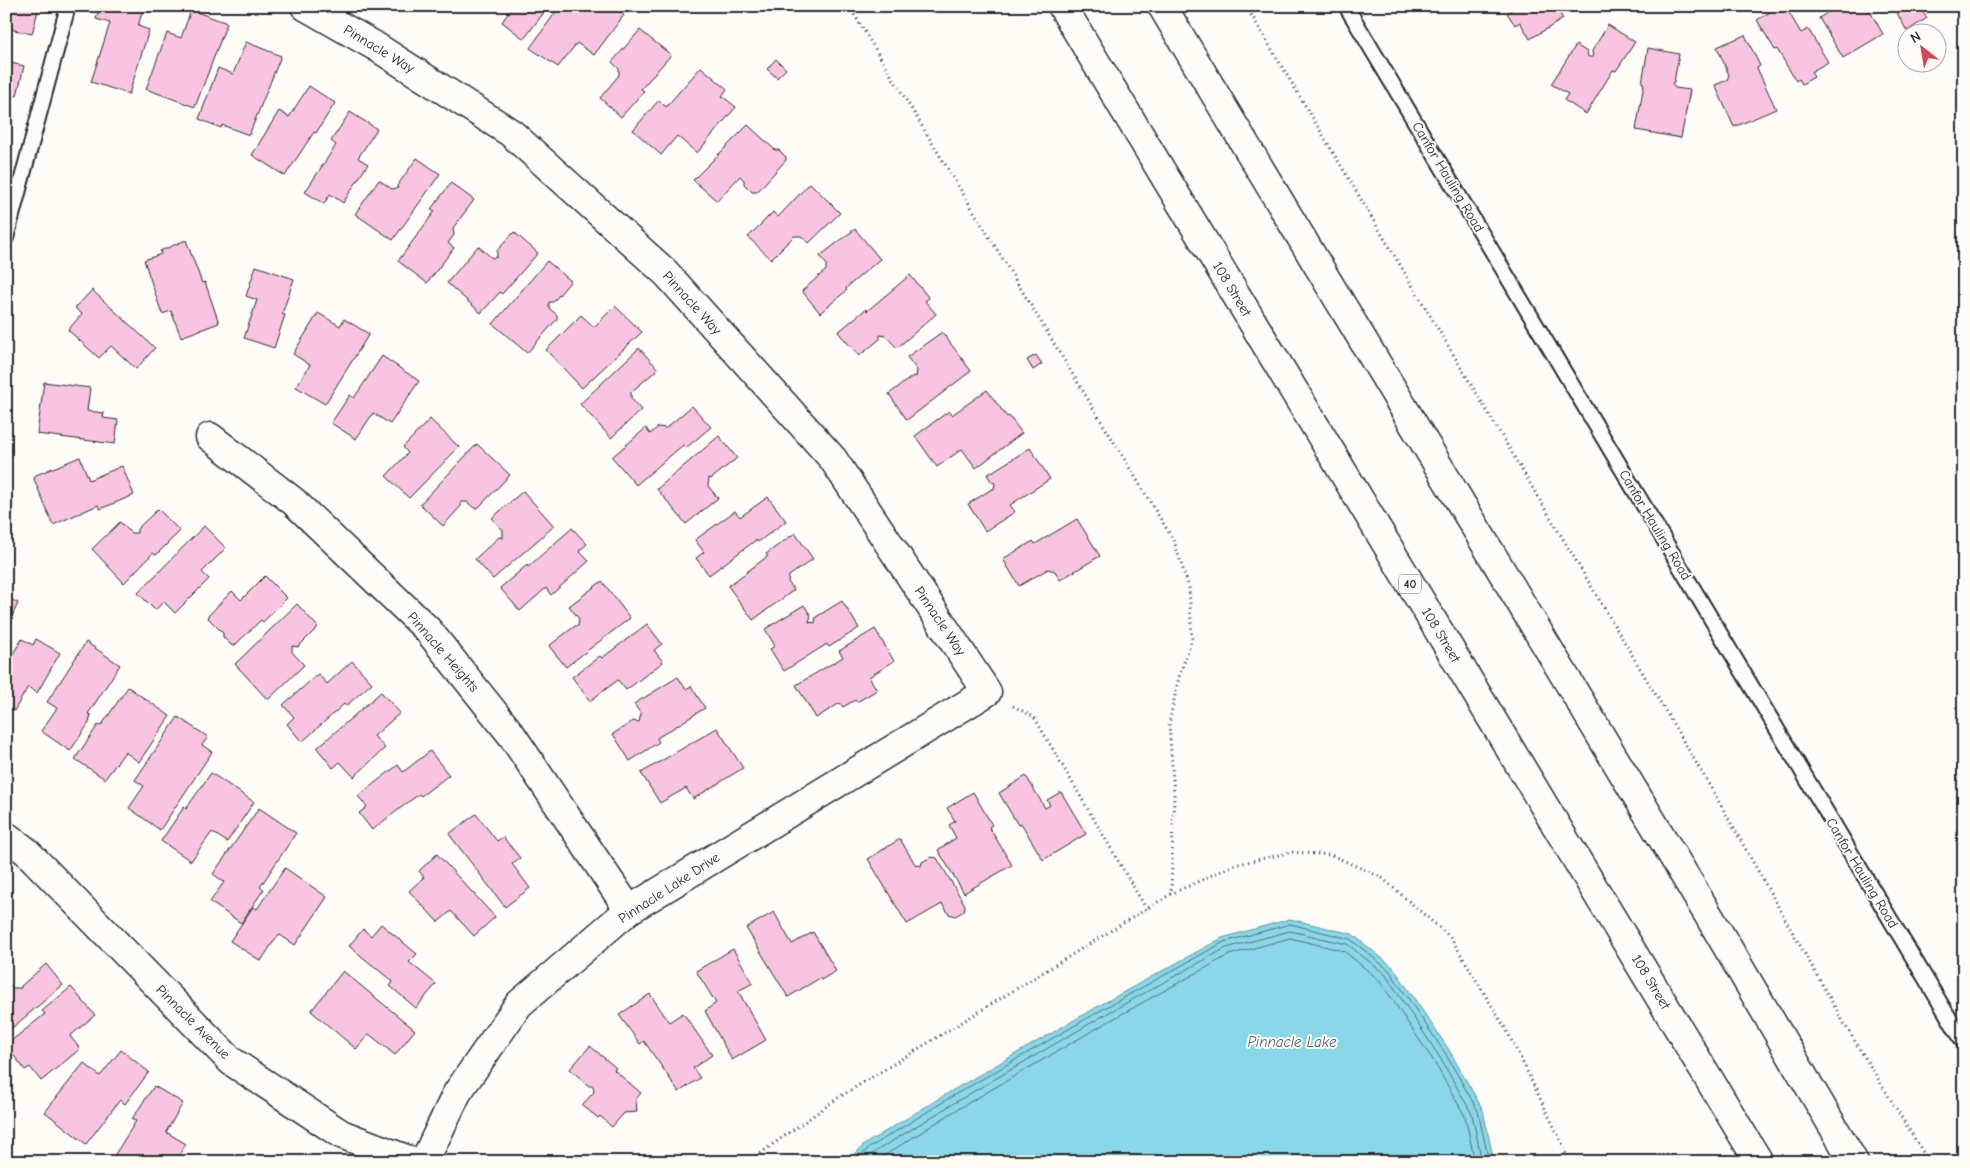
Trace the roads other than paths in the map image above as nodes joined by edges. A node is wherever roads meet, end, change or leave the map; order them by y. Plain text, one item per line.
1 (68, 6) edge
2 (305, 6) edge
3 (1062, 6) edge
4 (1162, 6) edge
5 (1346, 6) edge
6 (6, 238) edge
7 (210, 437) dead end
8 (987, 692) joint
9 (6, 836) edge
10 (629, 910) junction
11 (1964, 1043) edge
12 (414, 1162) edge
13 (424, 1162) edge
14 (1759, 1162) edge
15 (1854, 1162) edge

1 - 6 lane
2 - 8 street, Pinnacle Way
3 - 14 street, 108 Street / 40
4 - 15 street
5 - 11 lane, Canfor Hauling Road
7 - 10 street, Pinnacle Heights
8 - 10 street, Pinnacle Lake Drive
9 - 12 street, Pinnacle Avenue
10 - 13 street, Pinnacle Lake Drive

